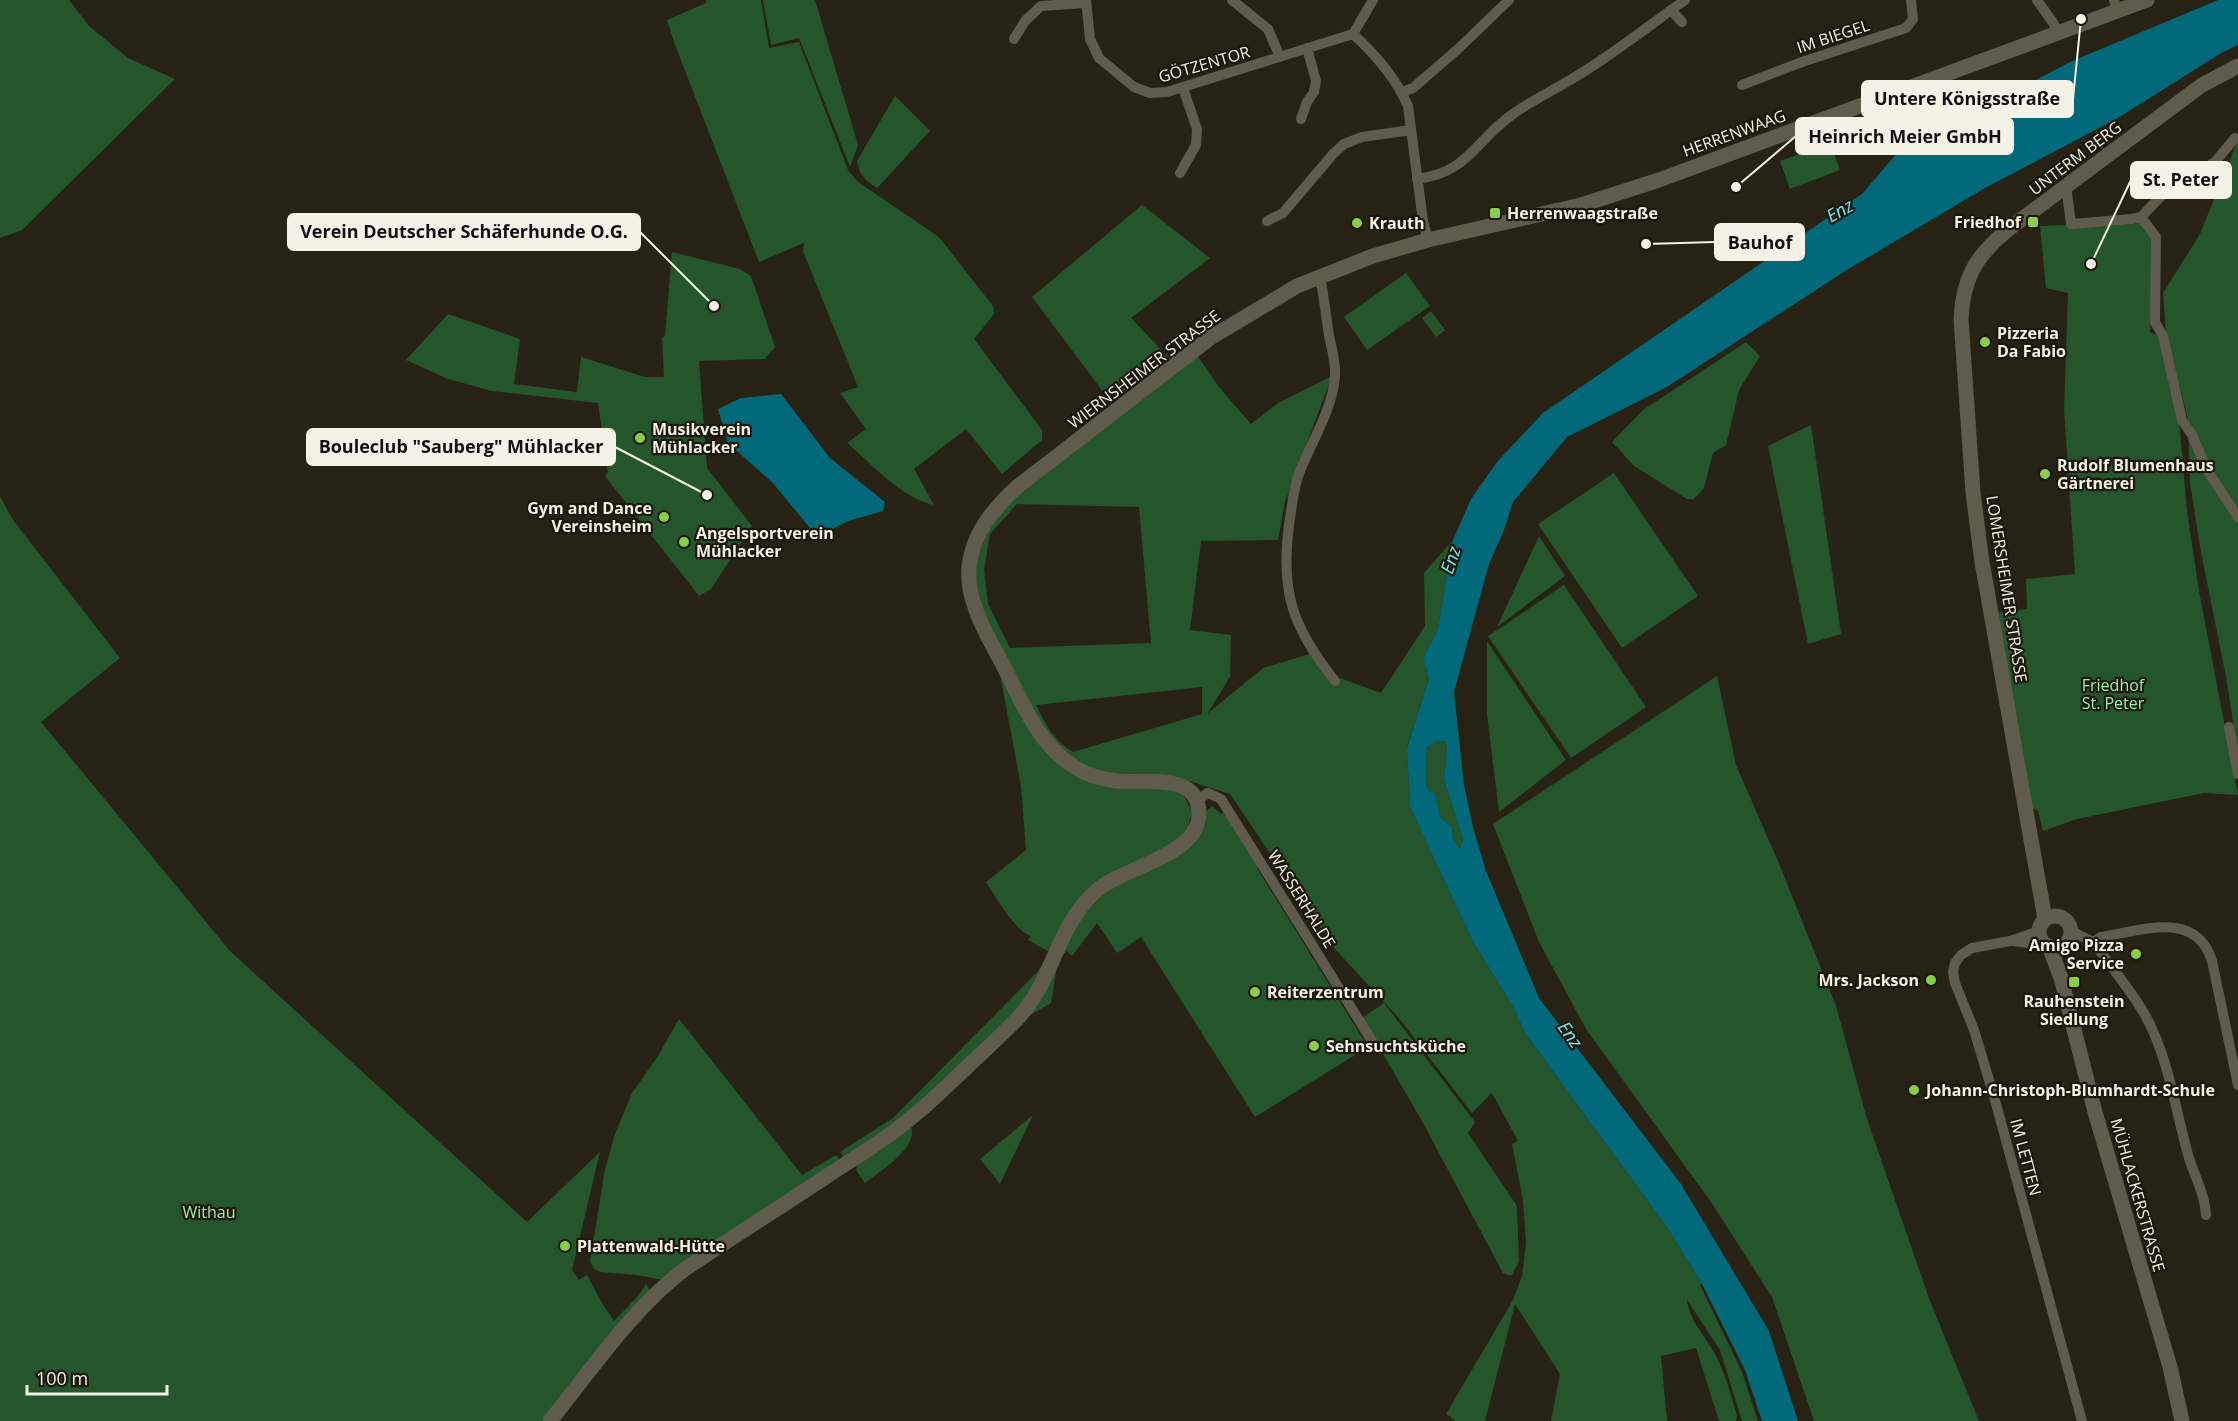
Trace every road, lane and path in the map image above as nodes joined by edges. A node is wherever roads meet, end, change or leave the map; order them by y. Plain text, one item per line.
1 (1232, 0) edge
2 (1373, 0) edge
3 (1509, 0) edge
4 (1685, 0) edge
5 (1911, 0) edge
6 (2037, 0) edge
7 (2147, 0) edge
8 (1086, 2) edge
9 (2116, 6) edge
10 (1671, 10) junction
11 (1682, 22) dead end
12 (1353, 34) junction
13 (2058, 34) junction
14 (1014, 39) dead end
15 (1307, 48) junction
16 (1280, 57) junction
17 (2238, 66) edge
18 (1742, 85) dead end
19 (1183, 88) junction
20 (1402, 92) junction
21 (1301, 119) dead end
22 (1412, 130) junction
23 (2235, 138) dead end
24 (1180, 172) dead end
25 (1418, 178) junction
26 (2067, 186) junction
27 (2141, 217) junction
28 (1267, 221) dead end
29 (1428, 240) junction
30 (1320, 277) junction
31 (1962, 304) joint
32 (2238, 517) edge
33 (1335, 681) dead end
34 (2229, 727) dead end
35 (2238, 774) edge
36 (1196, 801) junction
37 (2071, 931) joint
38 (2049, 933) junction
39 (2093, 942) junction
40 (1372, 1041) dead end
41 (2238, 1085) edge
42 (2206, 1215) dead end
43 (550, 1421) edge
44 (2082, 1421) edge
45 (2182, 1421) edge

1 - 16 street, GÖTZENTOR
2 - 12 street
3 - 20 street
4 - 10 street
5 - 18 street, IM BIEGEL
6 - 13 street
7 - 9 main road, HERRENWAAG
8 - 14 street
8 - 19 street, GÖTZENTOR
9 - 13 main road, HERRENWAAG
10 - 11 street
10 - 25 street
12 - 15 street, GÖTZENTOR
12 - 20 street
13 - 29 main road, HERRENWAAG
15 - 16 street, GÖTZENTOR
15 - 21 street
16 - 19 street, GÖTZENTOR
17 - 26 main road, UNTERM BERG
19 - 24 street
20 - 22 street
22 - 25 street
22 - 28 street
23 - 27 street
25 - 29 street
26 - 27 street
26 - 31 main road, UNTERM BERG
27 - 32 street
29 - 30 main road, WIERNSHEIMER STRASSE
30 - 33 street
30 - 36 main road, WIERNSHEIMER STRASSE
31 - 38 main road, LOMERSHEIMER STRASSE
34 - 35 street
36 - 40 street, WASSERHALDE
36 - 43 main road
37 - 38 main road
37 - 39 street
38 - 44 street, IM LETTEN
38 - 45 main road, MÜHLACKERSTRASSE
39 - 41 street
39 - 42 street

